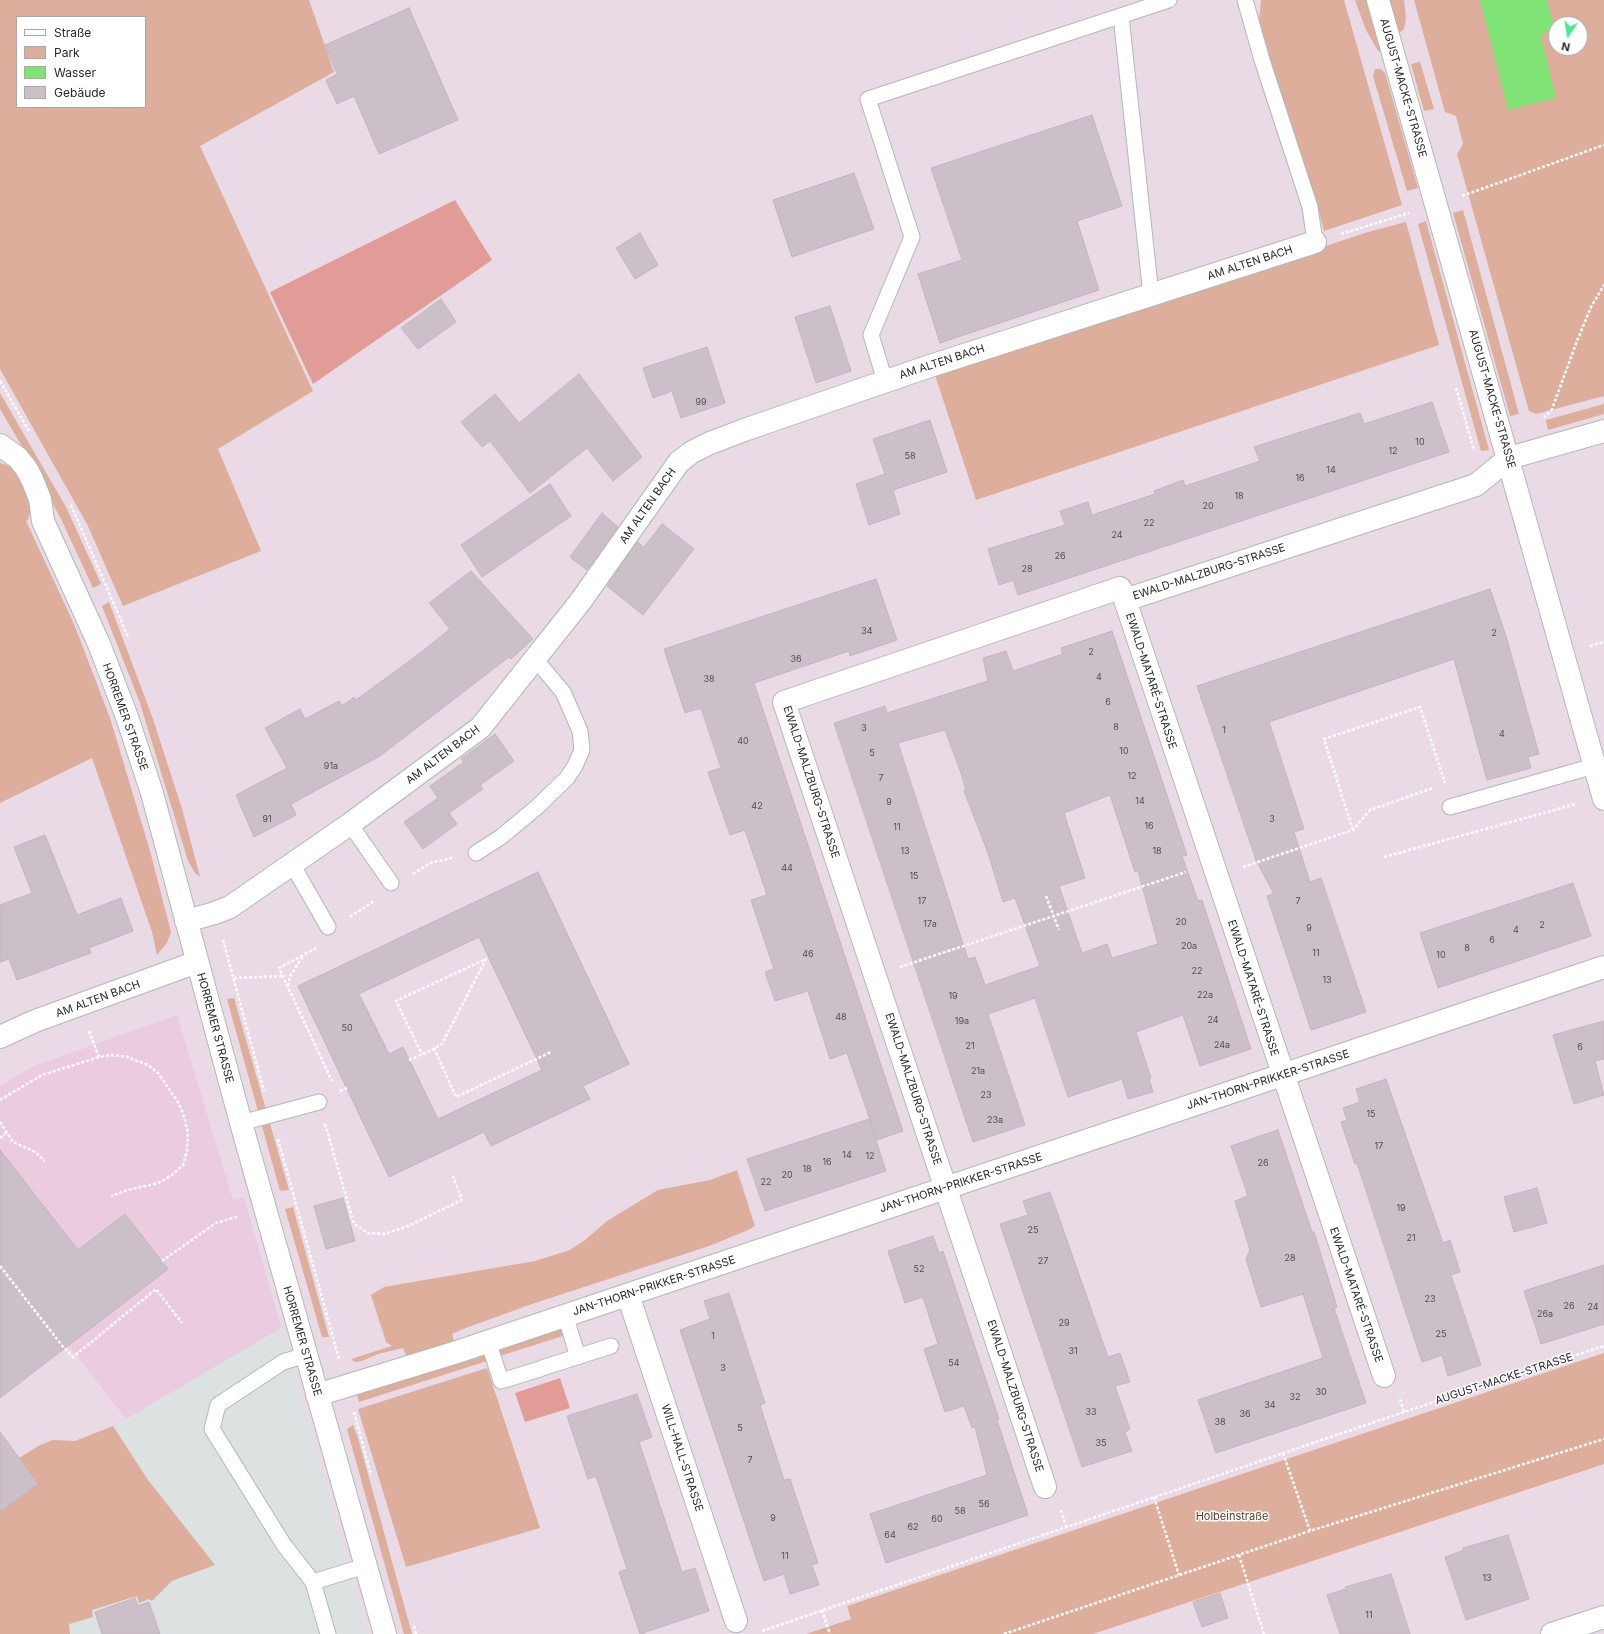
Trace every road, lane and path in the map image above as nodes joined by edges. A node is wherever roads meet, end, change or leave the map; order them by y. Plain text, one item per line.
1 (1170, 0) edge
2 (1245, 0) edge
3 (1378, 0) edge
4 (1121, 16) junction
5 (1604, 145) edge
6 (1436, 207) junction
7 (1315, 242) junction
8 (1604, 285) edge
9 (1152, 295) junction
10 (885, 381) junction
11 (1544, 419) dead end
12 (1604, 431) edge
13 (0, 444) edge
14 (1509, 458) junction
15 (1124, 600) junction
16 (536, 660) junction
17 (1594, 766) junction
18 (1604, 798) edge
19 (1450, 807) dead end
20 (350, 824) junction
21 (1353, 830) junction
22 (476, 853) joint
23 (1384, 857) dead end
24 (292, 864) junction
25 (1214, 870) junction
26 (412, 875) dead end
27 (391, 883) dead end
28 (1046, 896) dead end
29 (376, 899) dead end
30 (1054, 916) junction
31 (346, 920) dead end
32 (186, 921) junction
33 (328, 927) dead end
34 (1059, 930) dead end
35 (317, 947) dead end
36 (305, 954) junction
37 (197, 962) junction
38 (1604, 967) edge
39 (283, 976) junction
40 (875, 976) junction
41 (234, 978) dead end
42 (288, 987) junction
43 (79, 1006) junction
44 (0, 1037) edge
45 (434, 1048) junction
46 (551, 1052) dead end
47 (422, 1054) junction
48 (99, 1057) junction
49 (409, 1060) dead end
50 (1282, 1076) junction
51 (0, 1100) edge
52 (319, 1102) junction
53 (0, 1122) edge
54 (241, 1123) junction
55 (6, 1133) junction
56 (0, 1138) edge
57 (45, 1161) dead end
58 (453, 1176) dead end
59 (946, 1188) junction
60 (111, 1196) dead end
61 (295, 1199) dead end
62 (265, 1208) junction
63 (162, 1261) dead end
64 (0, 1266) edge
65 (628, 1295) junction
66 (565, 1315) junction
67 (182, 1323) dead end
68 (488, 1341) junction
69 (611, 1346) dead end
70 (1604, 1346) edge
71 (306, 1355) junction
72 (578, 1357) junction
73 (1384, 1376) dead end
74 (317, 1395) junction
75 (1604, 1439) edge
76 (1283, 1453) junction
77 (1045, 1487) dead end
78 (1154, 1497) junction
79 (1310, 1531) junction
80 (1239, 1555) junction
81 (365, 1566) junction
82 (1179, 1575) junction
83 (313, 1582) junction
84 (822, 1610) junction
85 (1604, 1617) edge
86 (736, 1621) dead end
87 (766, 1630) junction
88 (760, 1632) dead end
89 (328, 1634) edge
90 (385, 1634) edge
91 (768, 1634) edge
92 (830, 1634) edge
93 (1004, 1634) edge
94 (1264, 1634) edge
95 (1552, 1634) edge

1 - 4 lane
2 - 7 lane
3 - 6 street, AUGUST-MACKE-STRASSE
4 - 9 lane
4 - 10 lane
5 - 6 path
6 - 7 path
6 - 14 street, AUGUST-MACKE-STRASSE
7 - 9 street, AM ALTEN BACH
8 - 11 path
9 - 10 street, AM ALTEN BACH
10 - 16 street, AM ALTEN BACH
12 - 14 street
13 - 32 street, HORREMER STRASSE
14 - 15 street, EWALD-MALZBURG-STRASSE
14 - 17 street, AUGUST-MACKE-STRASSE
15 - 25 street, EWALD-MATARÉ-STRASSE
15 - 40 street, EWALD-MALZBURG-STRASSE
16 - 20 street, AM ALTEN BACH
16 - 22 lane
17 - 18 street, AUGUST-MACKE-STRASSE
17 - 19 lane
18 - 23 path
20 - 24 street, AM ALTEN BACH
20 - 27 lane
21 - 21 path
21 - 25 path
22 - 26 path
24 - 32 street, AM ALTEN BACH
24 - 33 lane
25 - 30 path
25 - 50 street, EWALD-MATARÉ-STRASSE
28 - 30 path
29 - 31 path
30 - 34 path
30 - 40 path
32 - 37 street, HORREMER STRASSE
35 - 36 path
36 - 39 path
36 - 42 path
37 - 43 street, AM ALTEN BACH
37 - 54 street, HORREMER STRASSE
38 - 50 street, JAN-THORN-PRIKKER-STRASSE
39 - 41 path
39 - 42 path
40 - 59 street, EWALD-MALZBURG-STRASSE
42 - 52 path
43 - 44 street, AM ALTEN BACH
43 - 48 path
45 - 46 path
45 - 47 path
45 - 47 path
47 - 49 path
48 - 51 path
48 - 60 path
50 - 59 street, JAN-THORN-PRIKKER-STRASSE
50 - 73 street, EWALD-MATARÉ-STRASSE
52 - 54 lane
52 - 58 path
53 - 55 path
54 - 62 street, HORREMER STRASSE
55 - 56 path
55 - 57 path
59 - 65 street, JAN-THORN-PRIKKER-STRASSE
59 - 77 street, EWALD-MALZBURG-STRASSE
61 - 62 path
62 - 63 path
62 - 71 street, HORREMER STRASSE
64 - 67 path
65 - 66 street, JAN-THORN-PRIKKER-STRASSE
65 - 86 street, WILL-HALL-STRASSE
66 - 68 street, JAN-THORN-PRIKKER-STRASSE
66 - 72 lane
68 - 72 lane
68 - 74 street, JAN-THORN-PRIKKER-STRASSE
69 - 72 lane
70 - 76 path, AUGUST-MACKE-STRASSE
71 - 74 street, HORREMER STRASSE
71 - 83 lane
74 - 81 street, HORREMER STRASSE
75 - 79 path
76 - 78 path
76 - 79 path
78 - 82 path
78 - 84 path
79 - 80 path
80 - 82 path
80 - 94 path
81 - 83 lane
81 - 90 street, HORREMER STRASSE
82 - 93 path
83 - 89 lane
84 - 87 path
84 - 92 path
85 - 95 street
87 - 88 path
87 - 91 path

